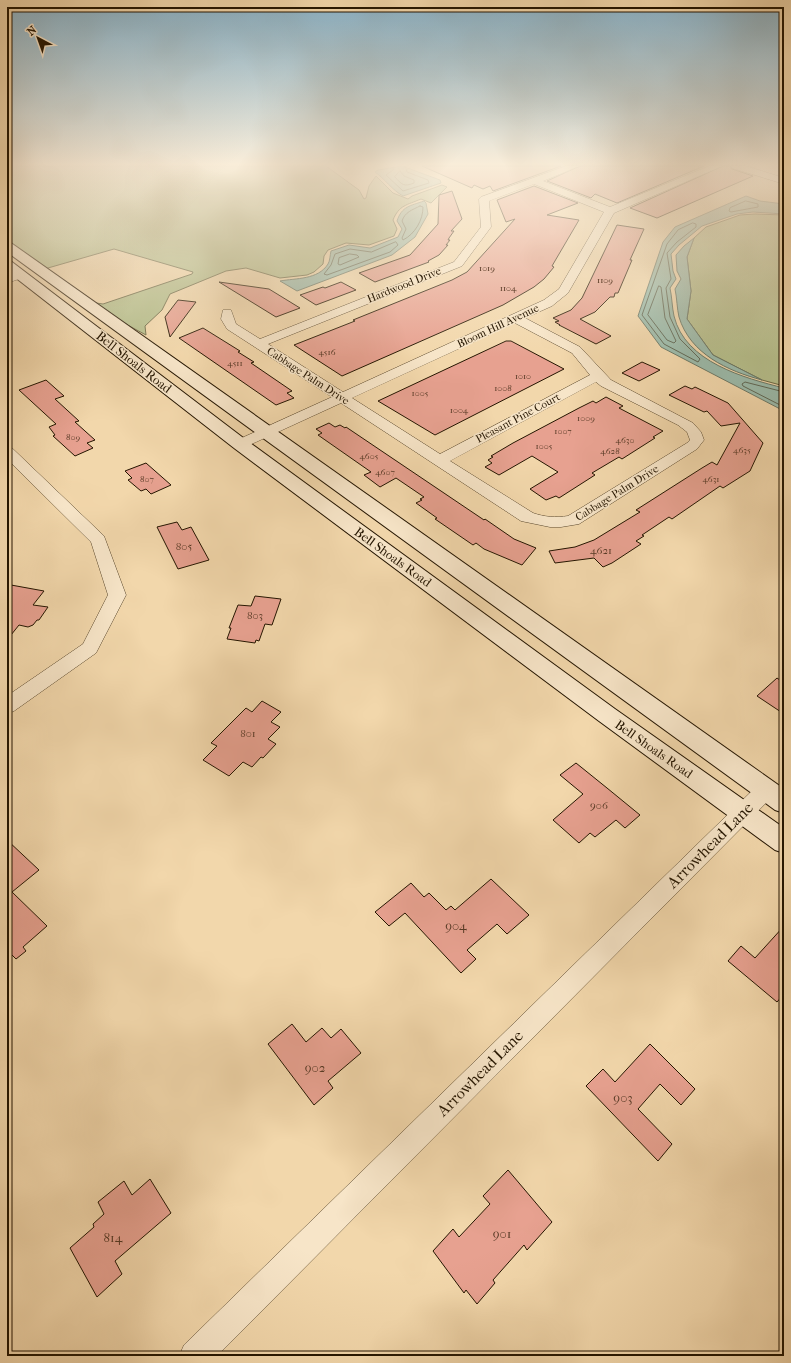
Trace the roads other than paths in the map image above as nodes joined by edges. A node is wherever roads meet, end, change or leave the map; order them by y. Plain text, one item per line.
1 (484, 230) edge
2 (599, 230) edge
3 (7, 246) edge
4 (7, 265) edge
5 (21, 275) junction
6 (7, 280) edge
7 (227, 313) dead end
8 (515, 318) junction
9 (258, 344) junction
10 (597, 376) junction
11 (341, 397) junction
12 (266, 432) junction
13 (240, 444) junction
14 (11, 460) edge
15 (438, 461) junction
16 (7, 706) edge
17 (775, 797) edge
18 (743, 812) junction
19 (784, 842) edge
20 (195, 1356) edge

1 - 9 street, Hardwood Drive
2 - 8 street, Bloom Hill Avenue
3 - 12 main road, Bell Shoals Road
4 - 5 main road, Bell Shoals Road
5 - 6 street
5 - 13 main road, Bell Shoals Road
7 - 9 street, Cabbage Palm Drive
8 - 10 street, Cabbage Palm Drive
8 - 11 street, Bloom Hill Avenue
9 - 11 street, Cabbage Palm Drive
10 - 15 street, Pleasant Pine Court
10 - 15 street, Cabbage Palm Drive
11 - 12 street, Bloom Hill Avenue
11 - 15 street, Cabbage Palm Drive
12 - 13 street, Bloom Hill Avenue
12 - 17 main road, Bell Shoals Road
13 - 18 main road, Bell Shoals Road
14 - 16 street
17 - 18 street, Arrowhead Lane
18 - 19 main road, Bell Shoals Road
18 - 20 street, Arrowhead Lane

